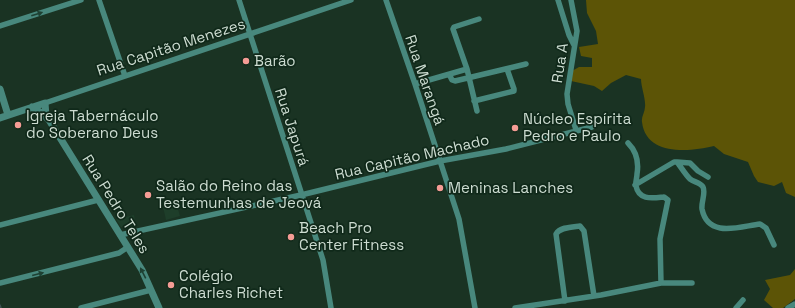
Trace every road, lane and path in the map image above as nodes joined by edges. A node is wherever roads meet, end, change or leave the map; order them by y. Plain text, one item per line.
1 (81, 0) edge
2 (100, 0) edge
3 (239, 0) edge
4 (351, 0) edge
5 (386, 0) edge
6 (558, 0) edge
7 (571, 0) edge
8 (343, 1) edge
9 (479, 19) dead end
10 (0, 26) edge
11 (250, 34) junction
12 (574, 45) junction
13 (526, 64) dead end
14 (467, 69) junction
15 (507, 69) junction
16 (449, 74) junction
17 (125, 76) junction
18 (469, 78) junction
19 (415, 84) junction
20 (0, 89) edge
21 (474, 101) junction
22 (45, 103) junction
23 (32, 107) junction
24 (477, 111) dead end
25 (8, 115) junction
26 (46, 116) junction
27 (0, 118) edge
28 (592, 127) dead end
29 (576, 130) junction
30 (628, 143) dead end
31 (440, 161) junction
32 (677, 162) junction
33 (708, 177) dead end
34 (635, 185) junction
35 (301, 195) junction
36 (98, 200) junction
37 (0, 225) edge
38 (120, 235) junction
39 (774, 245) dead end
40 (128, 247) junction
41 (0, 283) edge
42 (661, 283) junction
43 (692, 283) dead end
44 (151, 290) junction
45 (594, 296) junction
46 (743, 300) dead end
47 (565, 301) junction
48 (795, 304) edge
49 (81, 308) edge
50 (159, 308) edge
51 (331, 308) edge
52 (475, 308) edge
53 (515, 308) edge
54 (736, 308) edge
55 (788, 308) edge

10 -> 1 street
2 - 17 street
3 - 11 street, Rua Japurá
4 - 8 street, Rua Capitão Menezes
5 - 19 street, Rua Marangá
6 - 12 street
7 - 12 street, Rua A
8 - 11 street, Rua Capitão Menezes
9 - 14 street
11 - 17 street, Rua Capitão Menezes
11 - 35 street, Rua Japurá
12 - 29 street, Rua A
13 - 15 street
14 - 16 street
14 - 18 street
15 - 18 street
15 - 21 street
16 - 18 street
16 - 19 street
17 - 22 street, Rua Capitão Menezes
18 - 21 street
19 - 31 street, Rua Marangá
20 - 25 street
21 - 24 street
22 - 23 street, Rua Capitão Menezes
22 - 26 street, Rua Pedro Teles
23 - 25 street, Rua Capitão Menezes
23 - 26 street, Rua Pedro Teles
25 - 27 street, Rua Capitão Menezes
26 - 36 street, Rua Pedro Teles
28 - 29 street, Rua Capitão Machado
29 - 31 street, Rua Capitão Machado
30 - 34 street
31 - 35 street, Rua Capitão Machado
31 - 52 street, Rua Marangá
32 - 33 street
32 - 34 street
32 - 39 street
34 - 42 street
35 - 38 street, Rua Capitão Machado
35 - 51 street, Rua Japurá
36 - 37 street
36 - 38 street, Rua Pedro Teles
38 - 40 street, Rua Pedro Teles
41 -> 40 street
44 -> 40 street, Rua Pedro Teles
42 - 43 street
42 - 45 street
44 - 49 street
44 - 50 street, Rua Pedro Teles
45 - 47 street
45 - 47 street
46 - 54 street
47 - 53 street
48 - 55 street

